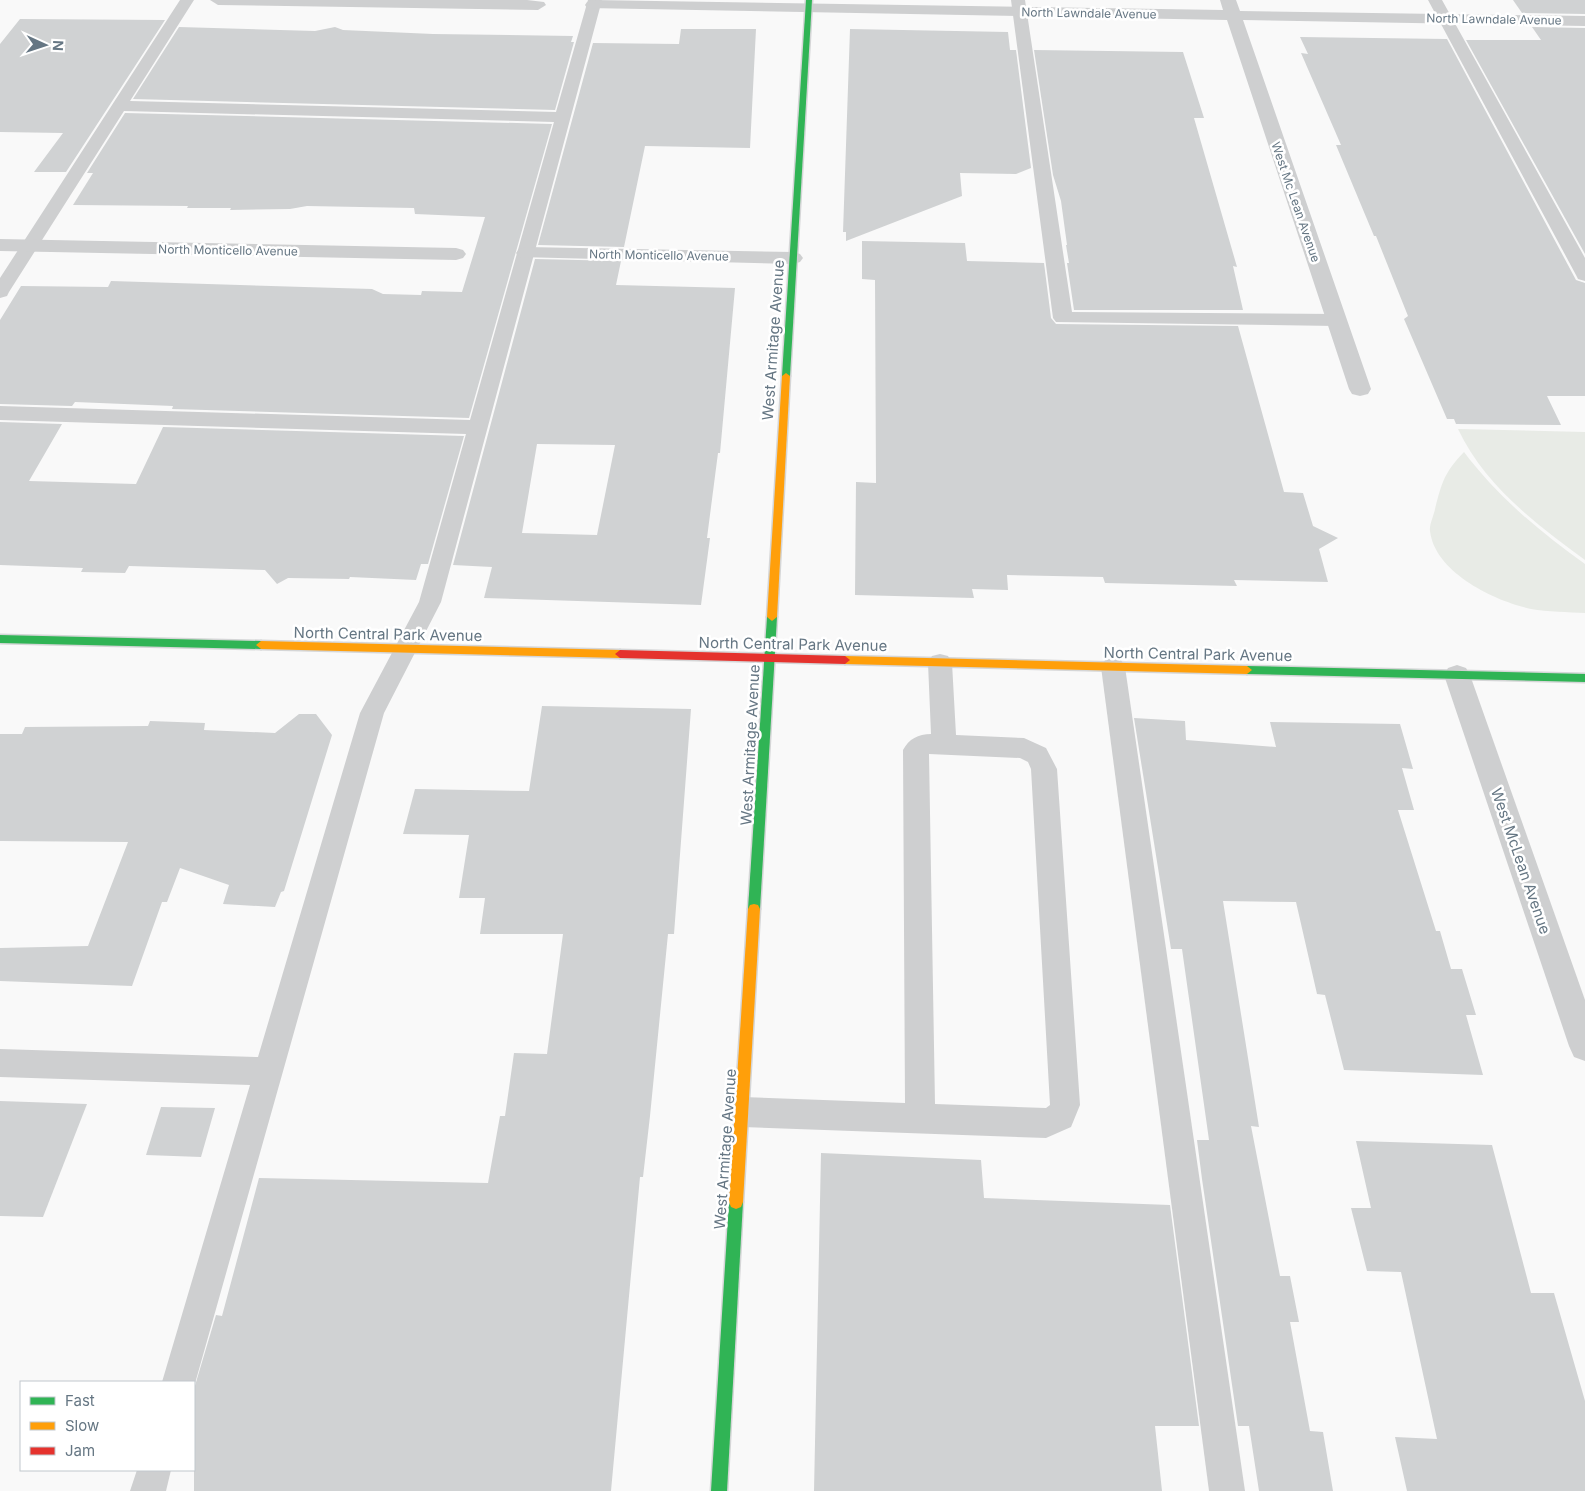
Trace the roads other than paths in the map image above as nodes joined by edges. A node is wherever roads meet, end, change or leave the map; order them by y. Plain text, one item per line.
1 (187, 0) edge
2 (218, 0) edge
3 (1435, 0) edge
4 (594, 3) edge
5 (538, 5) dead end
6 (808, 5) edge
7 (1018, 6) edge
8 (1230, 8) edge
9 (1444, 18) junction
10 (1585, 21) edge
11 (119, 106) junction
12 (563, 117) junction
13 (0, 245) edge
14 (30, 246) junction
15 (526, 253) junction
16 (456, 254) dead end
17 (793, 258) junction
18 (1585, 274) edge
19 (0, 292) edge
20 (1336, 320) junction
21 (1360, 389) dead end
22 (0, 414) edge
23 (477, 427) junction
24 (0, 639) edge
25 (405, 649) junction
26 (770, 658) junction
27 (940, 662) junction
28 (1113, 667) junction
29 (1458, 675) junction
30 (1585, 678) edge
31 (944, 745) junction
32 (1585, 1046) edge
33 (0, 1063) edge
34 (269, 1072) junction
35 (742, 1112) junction
36 (920, 1118) junction
37 (179, 1381) edge
38 (154, 1471) edge
39 (148, 1491) edge
40 (720, 1491) edge
41 (1228, 1491) edge

1 - 11 lane
2 - 5 street
3 - 9 lane
4 - 6 street, North Lawndale Avenue
4 - 12 lane
6 - 7 street, North Lawndale Avenue
6 - 17 main road, West Armitage Avenue
7 - 8 street, North Lawndale Avenue
7 - 20 lane
8 - 9 street, North Lawndale Avenue
8 - 20 street, West Mc Lean Avenue
9 - 10 street, North Lawndale Avenue
9 - 18 lane
11 - 12 lane
11 - 14 lane
12 - 15 lane
13 - 14 street, North Monticello Avenue
14 - 16 street, North Monticello Avenue
14 - 19 lane
15 - 17 street, North Monticello Avenue
15 - 23 lane
17 - 26 main road, West Armitage Avenue
20 - 21 street, West Mc Lean Avenue
22 - 23 lane
23 - 25 lane
24 - 25 main road, North Central Park Avenue
25 - 26 main road, North Central Park Avenue
25 - 34 lane
26 - 27 main road, North Central Park Avenue
26 - 35 main road, West Armitage Avenue
27 - 28 main road, North Central Park Avenue
27 - 31 lane
28 - 29 main road, North Central Park Avenue
28 - 41 lane
29 - 30 main road, North Central Park Avenue
29 - 32 street, West McLean Avenue
31 - 36 lane
31 - 36 lane
33 - 34 lane
34 - 37 lane
35 - 36 lane
35 - 40 main road, West Armitage Avenue
38 - 39 lane

